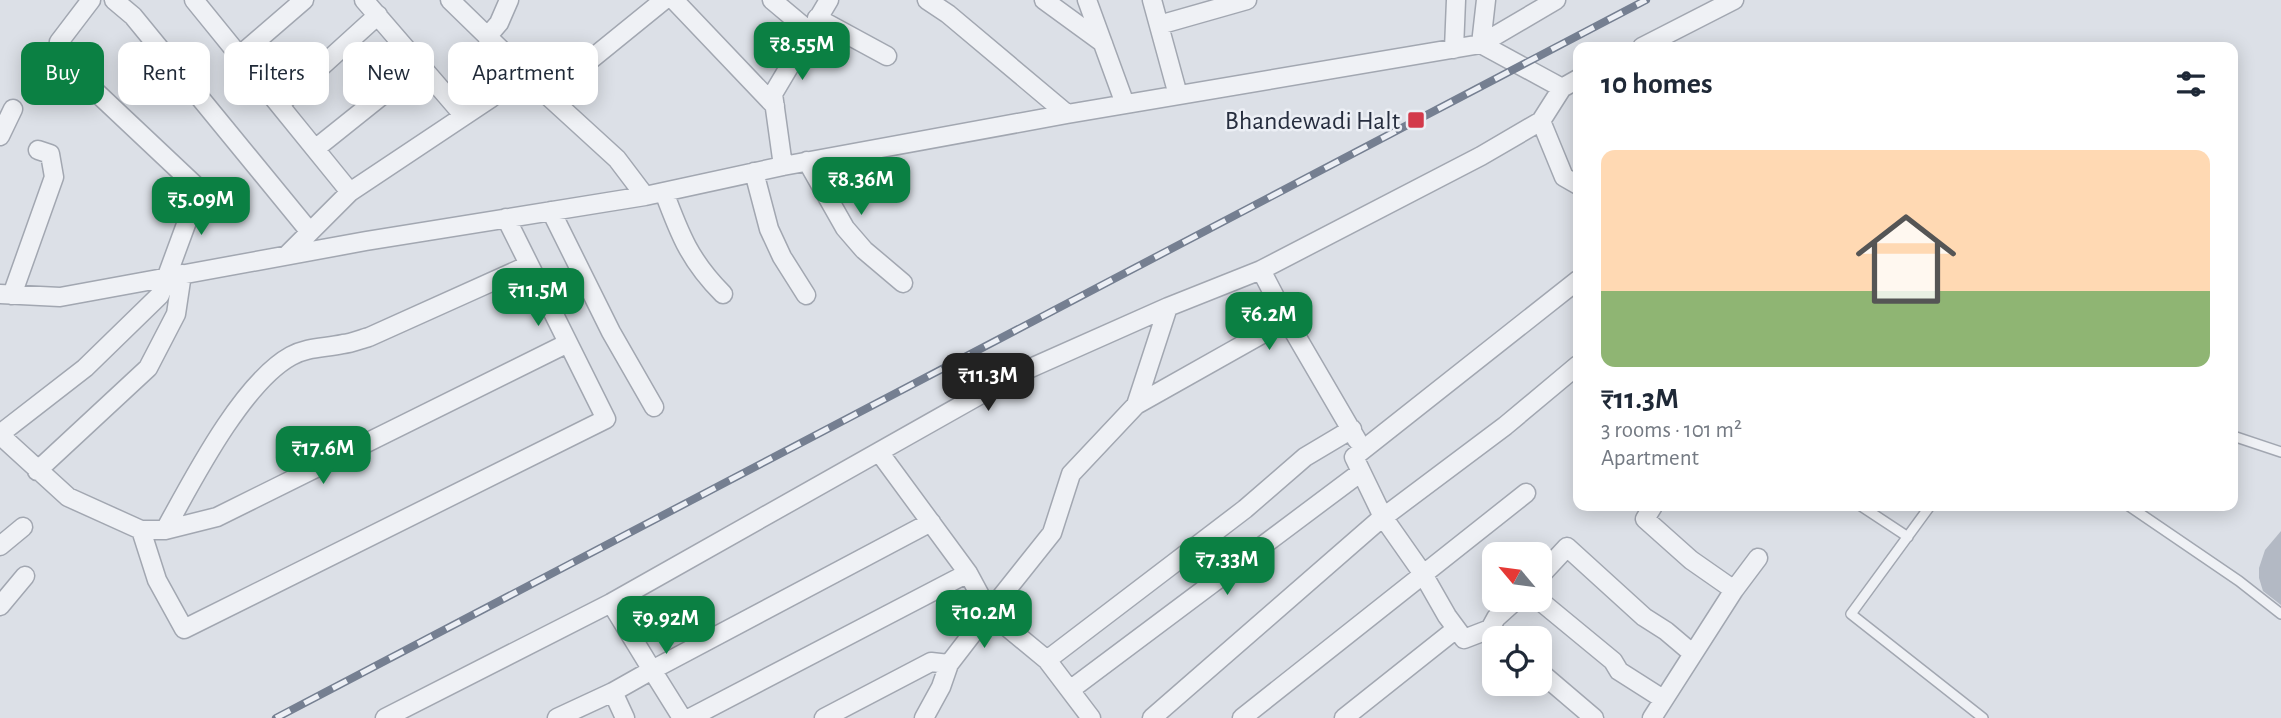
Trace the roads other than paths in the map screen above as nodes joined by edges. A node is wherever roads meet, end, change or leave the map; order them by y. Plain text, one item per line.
1 (91, 0) edge
2 (114, 0) edge
3 (304, 0) edge
4 (365, 0) edge
5 (450, 0) edge
6 (509, 0) edge
7 (664, 0) edge
8 (674, 0) edge
9 (772, 0) edge
10 (829, 0) edge
11 (928, 0) edge
12 (1044, 0) edge
13 (1087, 0) edge
14 (1152, 0) edge
15 (1247, 0) edge
16 (1456, 0) edge
17 (1486, 0) edge
18 (1556, 0) edge
19 (1734, 0) edge
20 (204, 4) edge
21 (378, 15) junction
22 (813, 25) junction
23 (1159, 25) junction
24 (487, 37) junction
25 (230, 42) edge
26 (255, 42) edge
27 (401, 42) edge
28 (492, 42) edge
29 (1652, 42) edge
30 (1103, 43) junction
31 (1481, 44) junction
32 (1454, 49) junction
33 (598, 53) edge
34 (887, 56) dead end
35 (329, 60) edge
36 (434, 81) edge
37 (1573, 82) edge
38 (1562, 88) junction
39 (1178, 95) junction
40 (1125, 104) junction
41 (281, 105) edge
42 (370, 105) edge
43 (480, 105) edge
44 (559, 105) edge
45 (775, 106) junction
46 (13, 109) dead end
47 (1067, 114) junction
48 (464, 116) junction
49 (1541, 121) junction
50 (0, 136) edge
51 (315, 149) junction
52 (38, 150) dead end
53 (807, 161) junction
54 (783, 166) junction
55 (754, 172) junction
56 (1573, 182) edge
57 (350, 192) junction
58 (664, 192) junction
59 (645, 196) junction
60 (551, 211) junction
61 (506, 218) junction
62 (310, 232) junction
63 (287, 255) junction
64 (529, 265) junction
65 (1261, 270) junction
66 (173, 276) junction
67 (903, 283) dead end
68 (1573, 284) edge
69 (6, 294) edge
70 (723, 294) dead end
71 (806, 295) dead end
72 (1168, 307) junction
73 (1287, 320) junction
74 (568, 343) junction
75 (1573, 369) edge
76 (1136, 404) junction
77 (654, 407) dead end
78 (1352, 429) junction
79 (0, 434) edge
80 (2238, 438) edge
81 (1362, 450) junction
82 (879, 452) junction
83 (2281, 452) edge
84 (37, 471) junction
85 (1361, 472) junction
86 (1526, 493) dead end
87 (1650, 511) edge
88 (1869, 511) edge
89 (1926, 511) edge
90 (2136, 511) edge
91 (1383, 517) junction
92 (931, 522) junction
93 (23, 527) dead end
94 (141, 530) junction
95 (165, 530) junction
96 (1908, 537) junction
97 (0, 546) edge
98 (1758, 558) dead end
99 (1552, 563) edge
100 (968, 573) junction
101 (1423, 573) junction
102 (25, 576) dead end
103 (1734, 590) junction
104 (611, 603) junction
105 (0, 606) edge
106 (1552, 611) edge
107 (989, 612) junction
108 (2281, 614) edge
109 (1456, 629) junction
110 (1482, 636) edge
111 (1692, 653) junction
112 (1047, 660) junction
113 (949, 664) junction
114 (652, 670) junction
115 (1552, 682) edge
116 (1070, 690) junction
117 (613, 692) junction
118 (1663, 699) junction
119 (410, 713) edge
120 (386, 718) edge
121 (557, 718) edge
122 (625, 718) edge
123 (682, 718) edge
124 (690, 718) edge
125 (824, 718) edge
126 (924, 718) edge
127 (1091, 718) edge
128 (1152, 718) edge
129 (1242, 718) edge
130 (1344, 718) edge
131 (1594, 718) edge
132 (1652, 718) edge
133 (1983, 718) edge

1 - 66 street
2 - 62 street
3 - 26 street
4 - 21 street
5 - 24 street
6 - 24 street
7 - 33 street
8 - 45 street
9 - 22 street
10 - 22 street
11 - 47 street
12 - 30 street
13 - 30 street
14 - 23 street
15 - 23 street
16 - 32 street
17 - 31 street
18 - 31 street
19 - 29 street
20 - 25 street
21 - 27 street
21 - 35 street
22 - 34 street
22 - 45 street
23 - 39 street
24 - 28 street
30 - 40 street
31 - 32 street
31 - 38 street
32 - 39 street
36 - 48 street
37 - 38 street
38 - 49 street
39 - 40 street
40 - 47 street
41 - 51 street
42 - 51 street
43 - 48 street
44 - 59 street
45 - 54 street
46 - 50 street
47 - 53 street
48 - 57 street
49 - 56 street
49 - 65 street
51 - 57 street
52 - 69 street
53 - 54 street
53 - 67 street
54 - 55 street
55 - 58 street
55 - 71 street
57 - 62 street
58 - 59 street
58 - 70 street
59 - 60 street
60 - 61 street
60 - 77 street
61 - 63 street
61 - 64 street
62 - 63 street
63 - 66 street
64 - 74 street
64 - 95 street
65 - 72 street
65 - 73 street
66 - 69 street
66 - 79 street
66 - 84 street
68 - 81 street
72 - 76 street
72 - 82 street
73 - 76 street
73 - 78 street
74 - 94 street
74 - 95 street
75 - 91 street
76 - 107 street
78 - 81 street
78 - 112 street
79 - 84 street
80 - 83 lane
81 - 85 street
82 - 92 street
82 - 104 street
84 - 94 street
85 - 91 street
85 - 116 street
86 - 101 street
87 - 103 street
88 - 96 lane
89 - 96 lane
90 - 108 lane
91 - 101 street
91 - 128 street
92 - 100 street
92 - 114 street
93 - 97 street
94 - 95 street
96 - 133 lane
98 - 103 street
99 - 111 street
100 - 107 street
100 - 124 street
101 - 109 street
101 - 129 street
102 - 105 street
103 - 111 street
104 - 114 street
104 - 119 street
106 - 118 street
107 - 112 street
107 - 113 street
109 - 110 street
109 - 130 street
111 - 118 street
112 - 116 street
113 - 125 street
113 - 126 street
114 - 117 street
114 - 123 street
115 - 131 street
116 - 127 street
117 - 121 street
117 - 122 street
118 - 132 street
119 - 120 street

